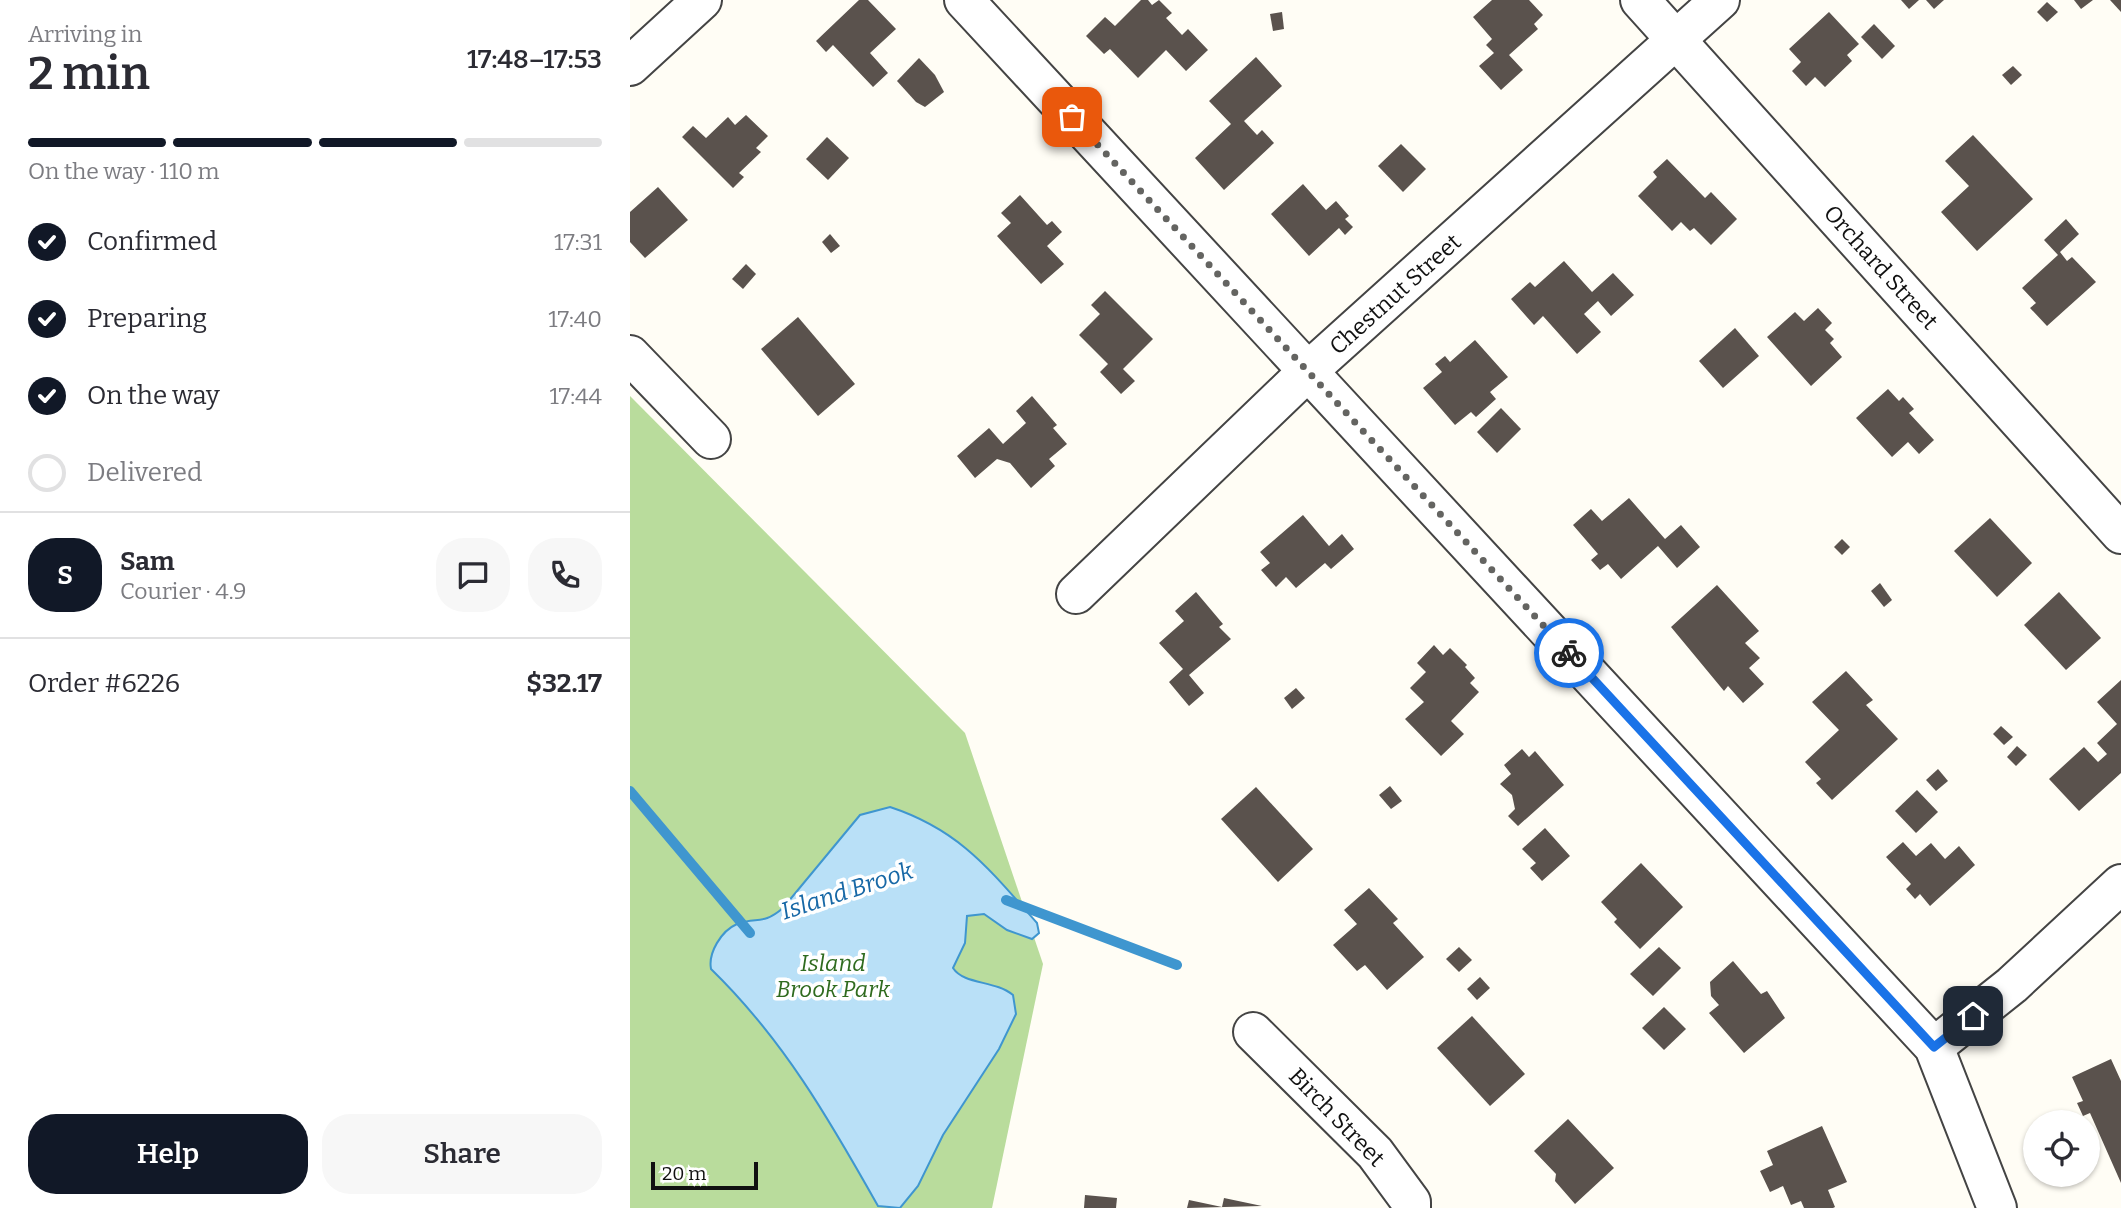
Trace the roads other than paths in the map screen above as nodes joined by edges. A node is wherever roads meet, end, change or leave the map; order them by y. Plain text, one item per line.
1 (702, 0) edge
2 (964, 0) edge
3 (1640, 0) edge
4 (1720, 0) edge
5 (1677, 40) junction
6 (630, 66) edge
7 (630, 355) edge
8 (1307, 372) junction
9 (711, 439) dead end
10 (2121, 534) edge
11 (1076, 594) dead end
12 (2121, 884) edge
13 (1254, 1032) dead end
14 (1934, 1047) junction
15 (1411, 1208) edge
16 (1997, 1208) edge

1 - 6 street
2 - 8 street
3 - 5 street, Orchard Street
4 - 5 street, Chestnut Street
5 - 8 street, Chestnut Street
5 - 10 street, Orchard Street
7 - 9 street
8 - 11 street, Chestnut Street
8 - 14 street
12 - 14 street
13 - 15 street, Birch Street
14 - 16 street

